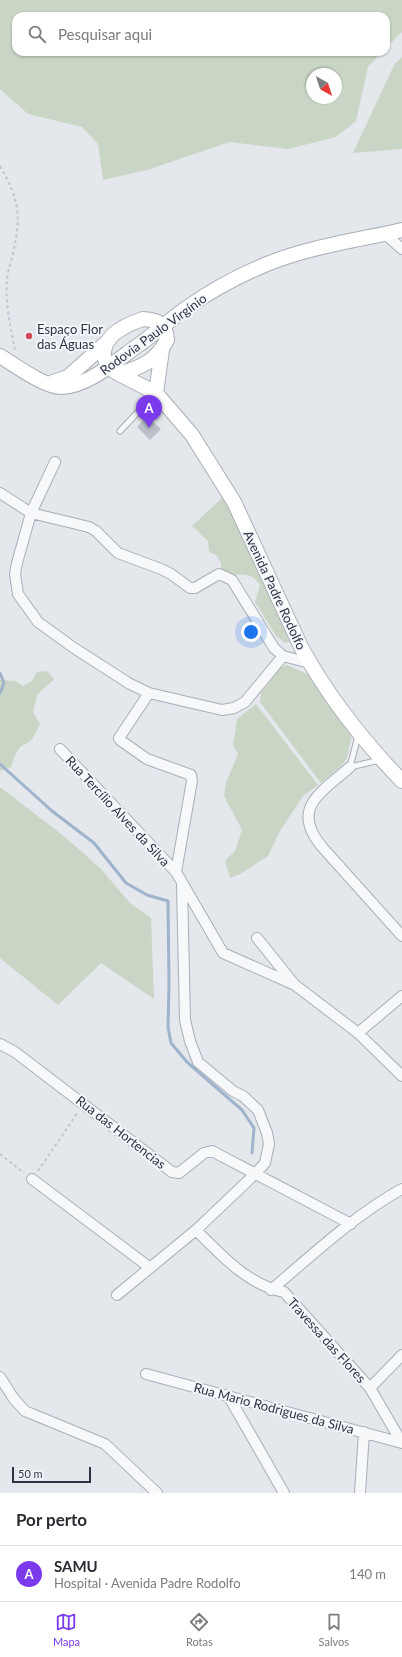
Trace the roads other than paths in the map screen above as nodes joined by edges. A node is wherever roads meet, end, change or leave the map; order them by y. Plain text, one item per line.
1 (402, 230) edge
2 (385, 234) junction
3 (402, 249) edge
4 (164, 339) junction
5 (106, 343) junction
6 (0, 356) edge
7 (113, 371) junction
8 (47, 383) junction
9 (156, 393) junction
10 (120, 431) dead end
11 (54, 462) dead end
12 (0, 494) edge
13 (31, 514) junction
14 (283, 656) junction
15 (310, 663) junction
16 (149, 693) junction
17 (359, 733) junction
18 (60, 749) dead end
19 (381, 760) junction
20 (350, 767) junction
21 (402, 781) edge
22 (176, 872) junction
23 (182, 883) junction
24 (402, 936) edge
25 (257, 938) dead end
26 (295, 985) junction
27 (402, 996) edge
28 (358, 1033) junction
29 (0, 1044) edge
30 (402, 1076) edge
31 (256, 1173) junction
32 (32, 1179) road end
33 (402, 1189) edge
34 (351, 1224) junction
35 (196, 1230) junction
36 (149, 1267) junction
37 (271, 1290) junction
38 (117, 1295) dead end
39 (402, 1355) edge
40 (146, 1374) dead end
41 (0, 1377) edge
42 (370, 1388) junction
43 (229, 1396) junction
44 (364, 1432) junction
45 (402, 1443) edge
46 (157, 1493) edge
47 (284, 1493) edge
48 (360, 1493) edge

1 - 2 street, Rodovia Paulo Virgínio
2 - 3 street
2 - 4 street, Rodovia Paulo Virgínio
4 - 5 street
4 - 7 street, Rodovia Paulo Virgínio
4 - 7 street
4 - 9 street
5 - 7 street
5 - 8 street
6 - 8 street, Rodovia Paulo Virgínio
7 - 8 street, Rodovia Paulo Virgínio
7 - 9 street, Avenida Padre Rodolfo
9 - 10 lane
9 - 15 street, Avenida Padre Rodolfo
11 - 13 street
12 - 13 street
13 - 14 street
13 - 16 street
14 - 15 street
14 - 16 street
15 - 17 street, Avenida Padre Rodolfo
16 - 22 street
17 - 19 street, Avenida Padre Rodolfo
17 - 20 lane
18 - 22 street, Rua Tercílio Alves da Silva
19 - 20 lane
19 - 21 street, Avenida Padre Rodolfo
20 - 24 street
22 - 23 street, Rua Tercílio Alves da Silva
23 - 26 street, Rua Tercílio Alves da Silva
23 - 31 street
25 - 26 street
26 - 28 street
27 - 28 street
28 - 30 street
29 - 31 street, Rua das Hortencias
31 - 34 street, Rua das Hortencias
31 - 35 street
32 - 36 street
33 - 34 street
34 - 37 street
35 - 36 street
35 - 37 street, Travessa das Flores
36 - 38 street
37 - 42 street, Travessa das Flores
39 - 42 street
40 - 43 street, Rua Mario Rodrigues da Silva
41 - 46 street
42 - 45 street, Travessa das Flores
43 - 44 street, Rua Mario Rodrigues da Silva
43 - 47 street
44 - 45 street, Rua Mario Rodrigues da Silva
44 - 48 street

